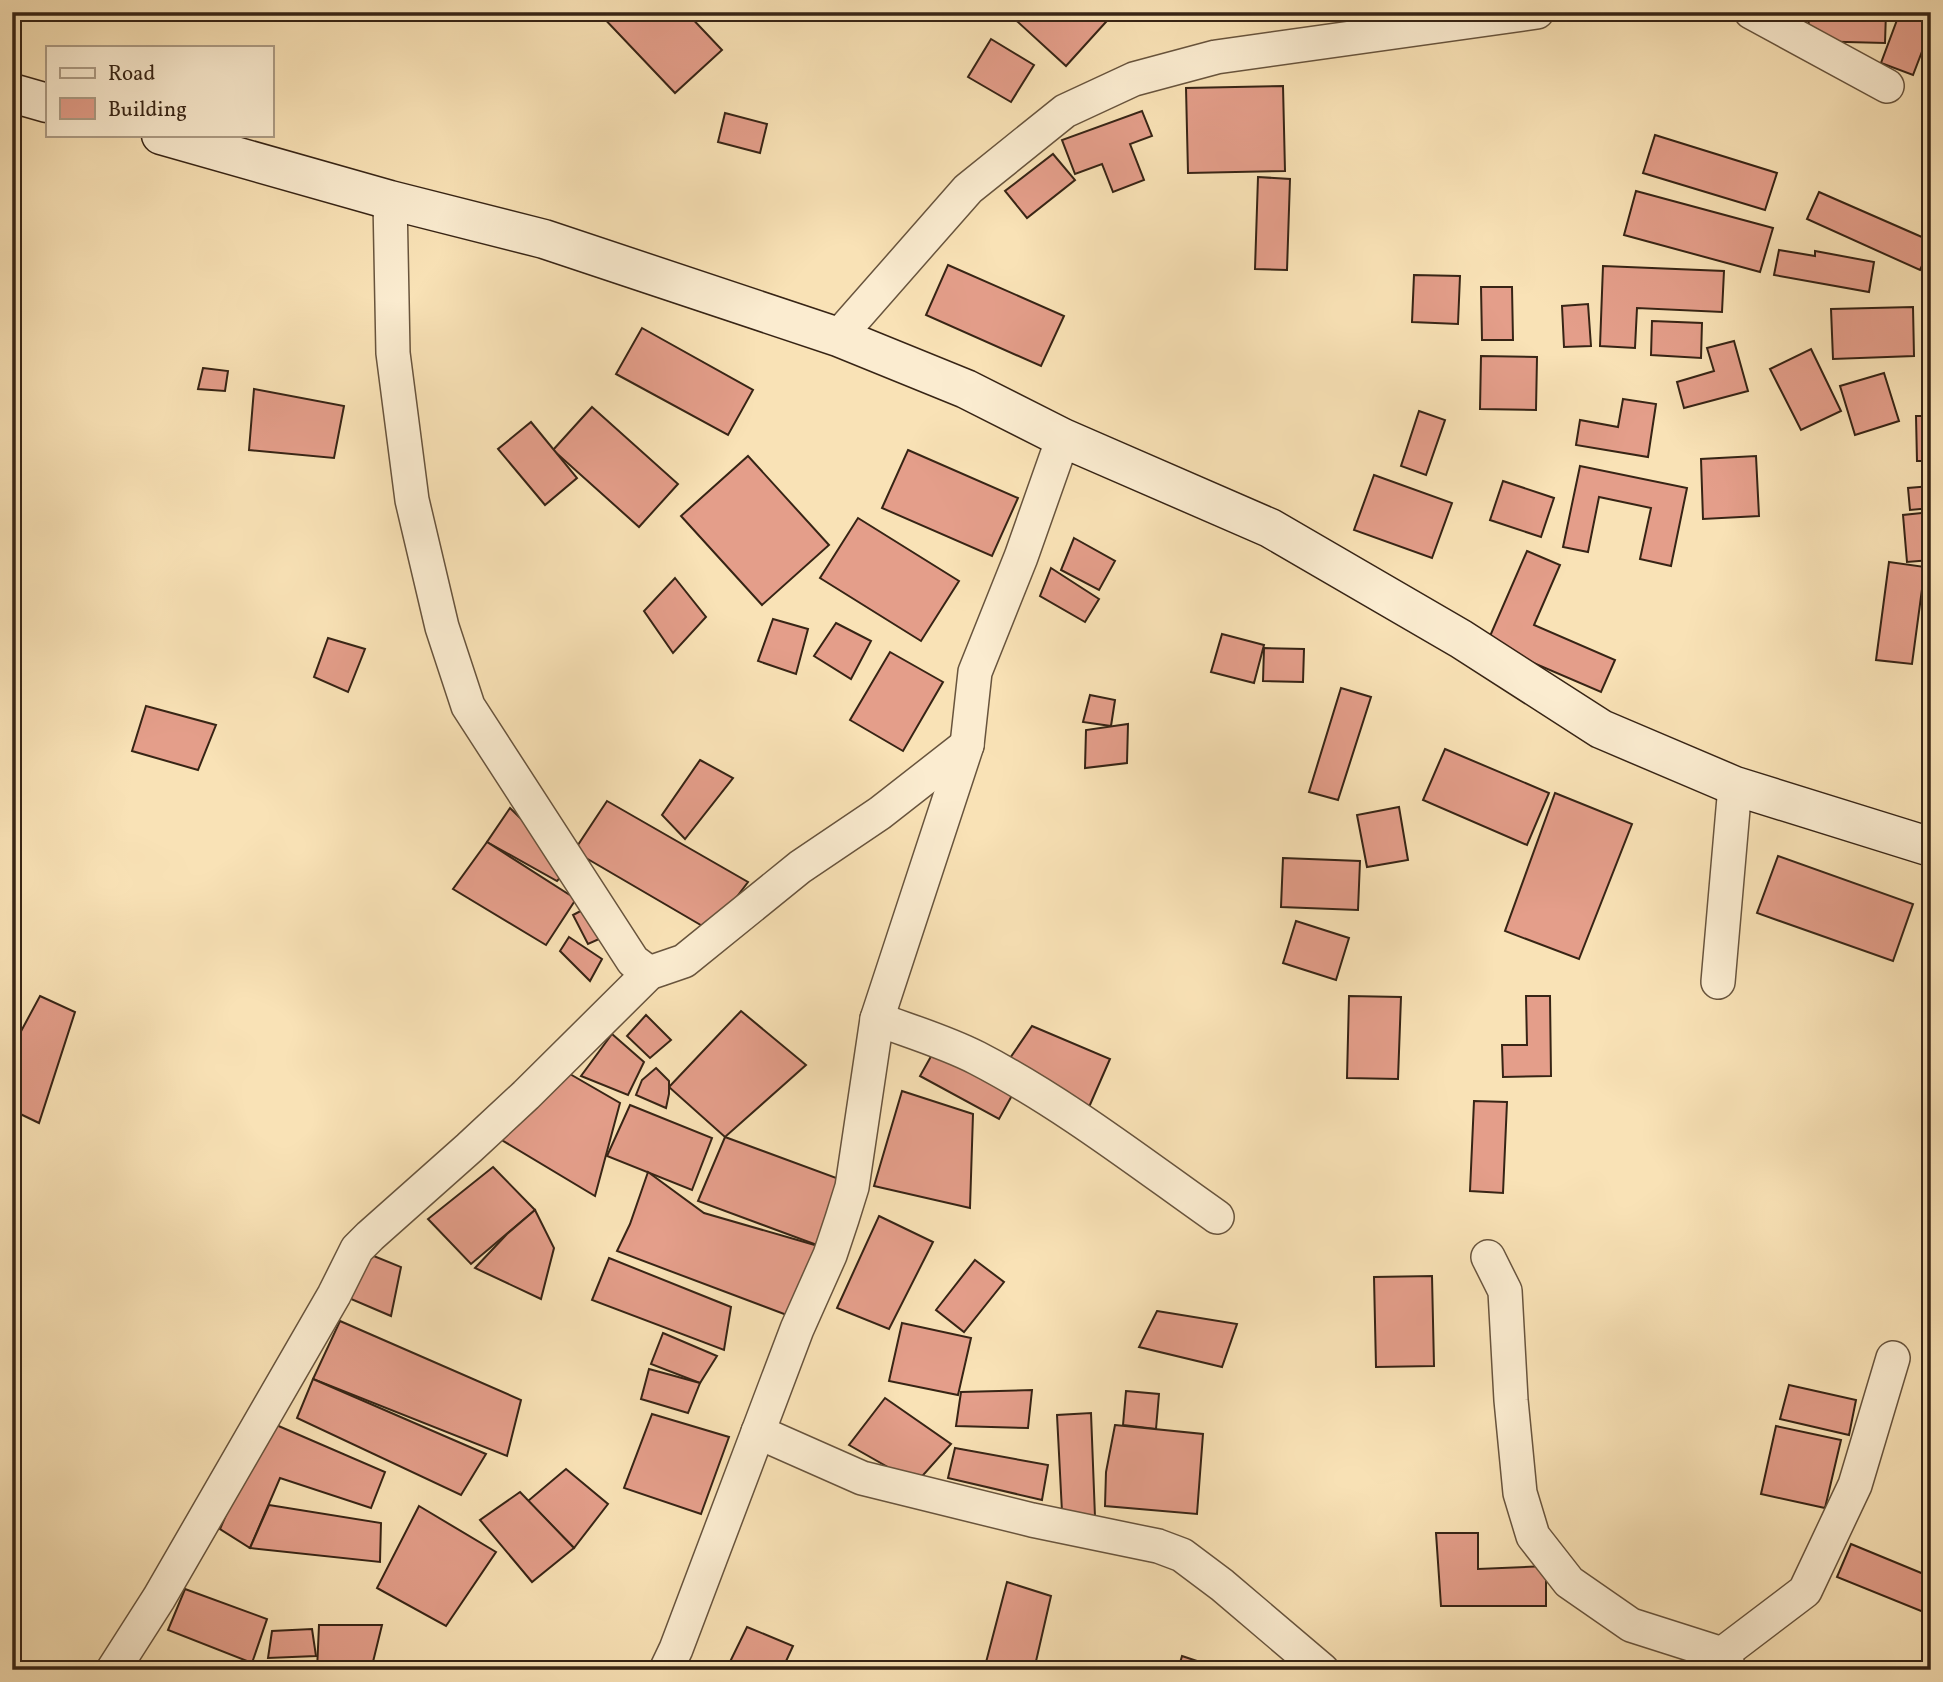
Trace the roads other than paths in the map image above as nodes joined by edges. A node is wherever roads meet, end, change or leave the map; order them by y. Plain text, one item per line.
1 (1537, 12) edge
2 (1751, 12) edge
3 (1886, 86) dead end
4 (12, 93) edge
5 (46, 103) edge
6 (165, 136) edge
7 (390, 200) junction
8 (838, 337) junction
9 (1063, 438) junction
10 (967, 745) junction
11 (1735, 786) junction
12 (1931, 847) edge
13 (649, 973) junction
14 (1718, 982) dead end
15 (877, 1019) junction
16 (1217, 1217) dead end
17 (1488, 1257) dead end
18 (1892, 1359) dead end
19 (758, 1433) junction
20 (1726, 1662) edge
21 (113, 1670) edge
22 (666, 1670) edge
23 (1322, 1670) edge

1 - 8 street
2 - 3 street
4 - 5 main road
6 - 7 main road
7 - 8 main road
7 - 13 street
8 - 9 main road
9 - 10 street
9 - 11 main road
10 - 13 street
10 - 15 street
11 - 12 main road
11 - 14 street
13 - 21 street
15 - 16 street
15 - 19 street
17 - 20 street
18 - 20 street
19 - 22 street
19 - 23 street

